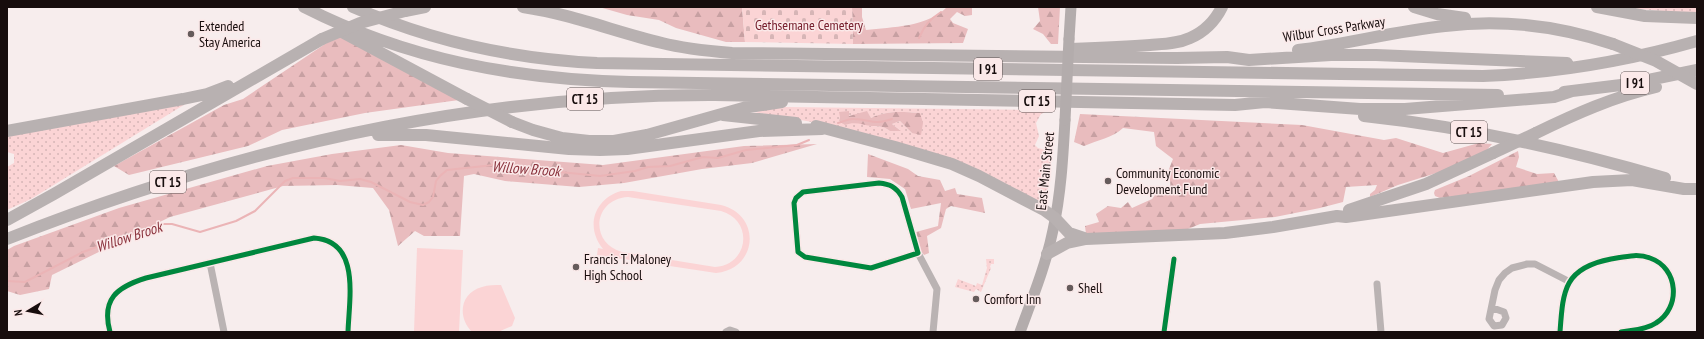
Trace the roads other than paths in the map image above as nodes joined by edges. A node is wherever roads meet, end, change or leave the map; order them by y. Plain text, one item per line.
1 (292, 7) edge
2 (304, 7) edge
3 (353, 7) edge
4 (425, 7) edge
5 (523, 7) edge
6 (562, 7) edge
7 (1071, 7) edge
8 (1222, 7) edge
9 (1414, 7) edge
10 (1597, 7) edge
11 (1697, 18) edge
12 (1498, 24) junction
13 (1697, 41) edge
14 (663, 43) junction
15 (1026, 56) junction
16 (1227, 57) junction
17 (1630, 58) junction
18 (266, 70) junction
19 (1697, 71) edge
20 (1697, 84) edge
21 (1572, 91) junction
22 (839, 98) junction
23 (1235, 105) junction
24 (723, 115) junction
25 (822, 129) junction
26 (7, 131) edge
27 (333, 138) junction
28 (1697, 188) edge
29 (1337, 216) junction
30 (1055, 218) junction
31 (7, 220) edge
32 (7, 239) edge
33 (1086, 239) junction
34 (918, 253) junction
35 (1047, 254) junction
36 (1174, 259) dead end
37 (210, 263) junction
38 (1570, 282) junction
39 (1377, 284) dead end
40 (1493, 308) dead end
41 (110, 332) edge
42 (224, 332) edge
43 (348, 332) edge
44 (726, 332) edge
45 (736, 332) edge
46 (934, 332) edge
47 (1020, 332) edge
48 (1164, 332) edge
49 (1381, 332) edge
50 (1560, 332) edge
51 (1621, 332) edge

1 - 24 highway, bridge
2 - 21 highway, I 91
3 - 17 highway, I 91
4 - 18 highway, bridge
5 - 14 highway
6 - 14 highway
7 - 30 main road, East Main Street, bridge
8 - 15 highway
9 - 12 highway
10 - 11 highway
12 - 16 highway, Wilbur Cross Parkway
12 - 20 highway, Wilbur Cross Parkway, bridge
13 - 17 highway, I 91
14 - 15 highway
15 - 16 highway
16 - 17 highway
18 - 26 highway
18 - 31 highway
19 - 21 highway, I 91
19 - 29 highway, bridge
21 - 23 highway
22 - 23 highway, CT 15
22 - 24 highway
22 - 27 highway, CT 15
23 - 28 highway, CT 15
24 - 25 highway
25 - 27 highway
25 - 30 highway
27 - 32 highway, CT 15
28 - 29 highway
29 - 33 highway
30 - 33 highway
30 - 35 main road, East Main Street
33 - 35 highway
34 - 34 street
34 - 46 street
35 - 47 main road, East Main Street
36 - 48 street
37 - 41 street
37 - 42 street
37 - 43 street
38 - 40 street
38 - 50 street
38 - 51 street
39 - 49 street
44 - 45 street

